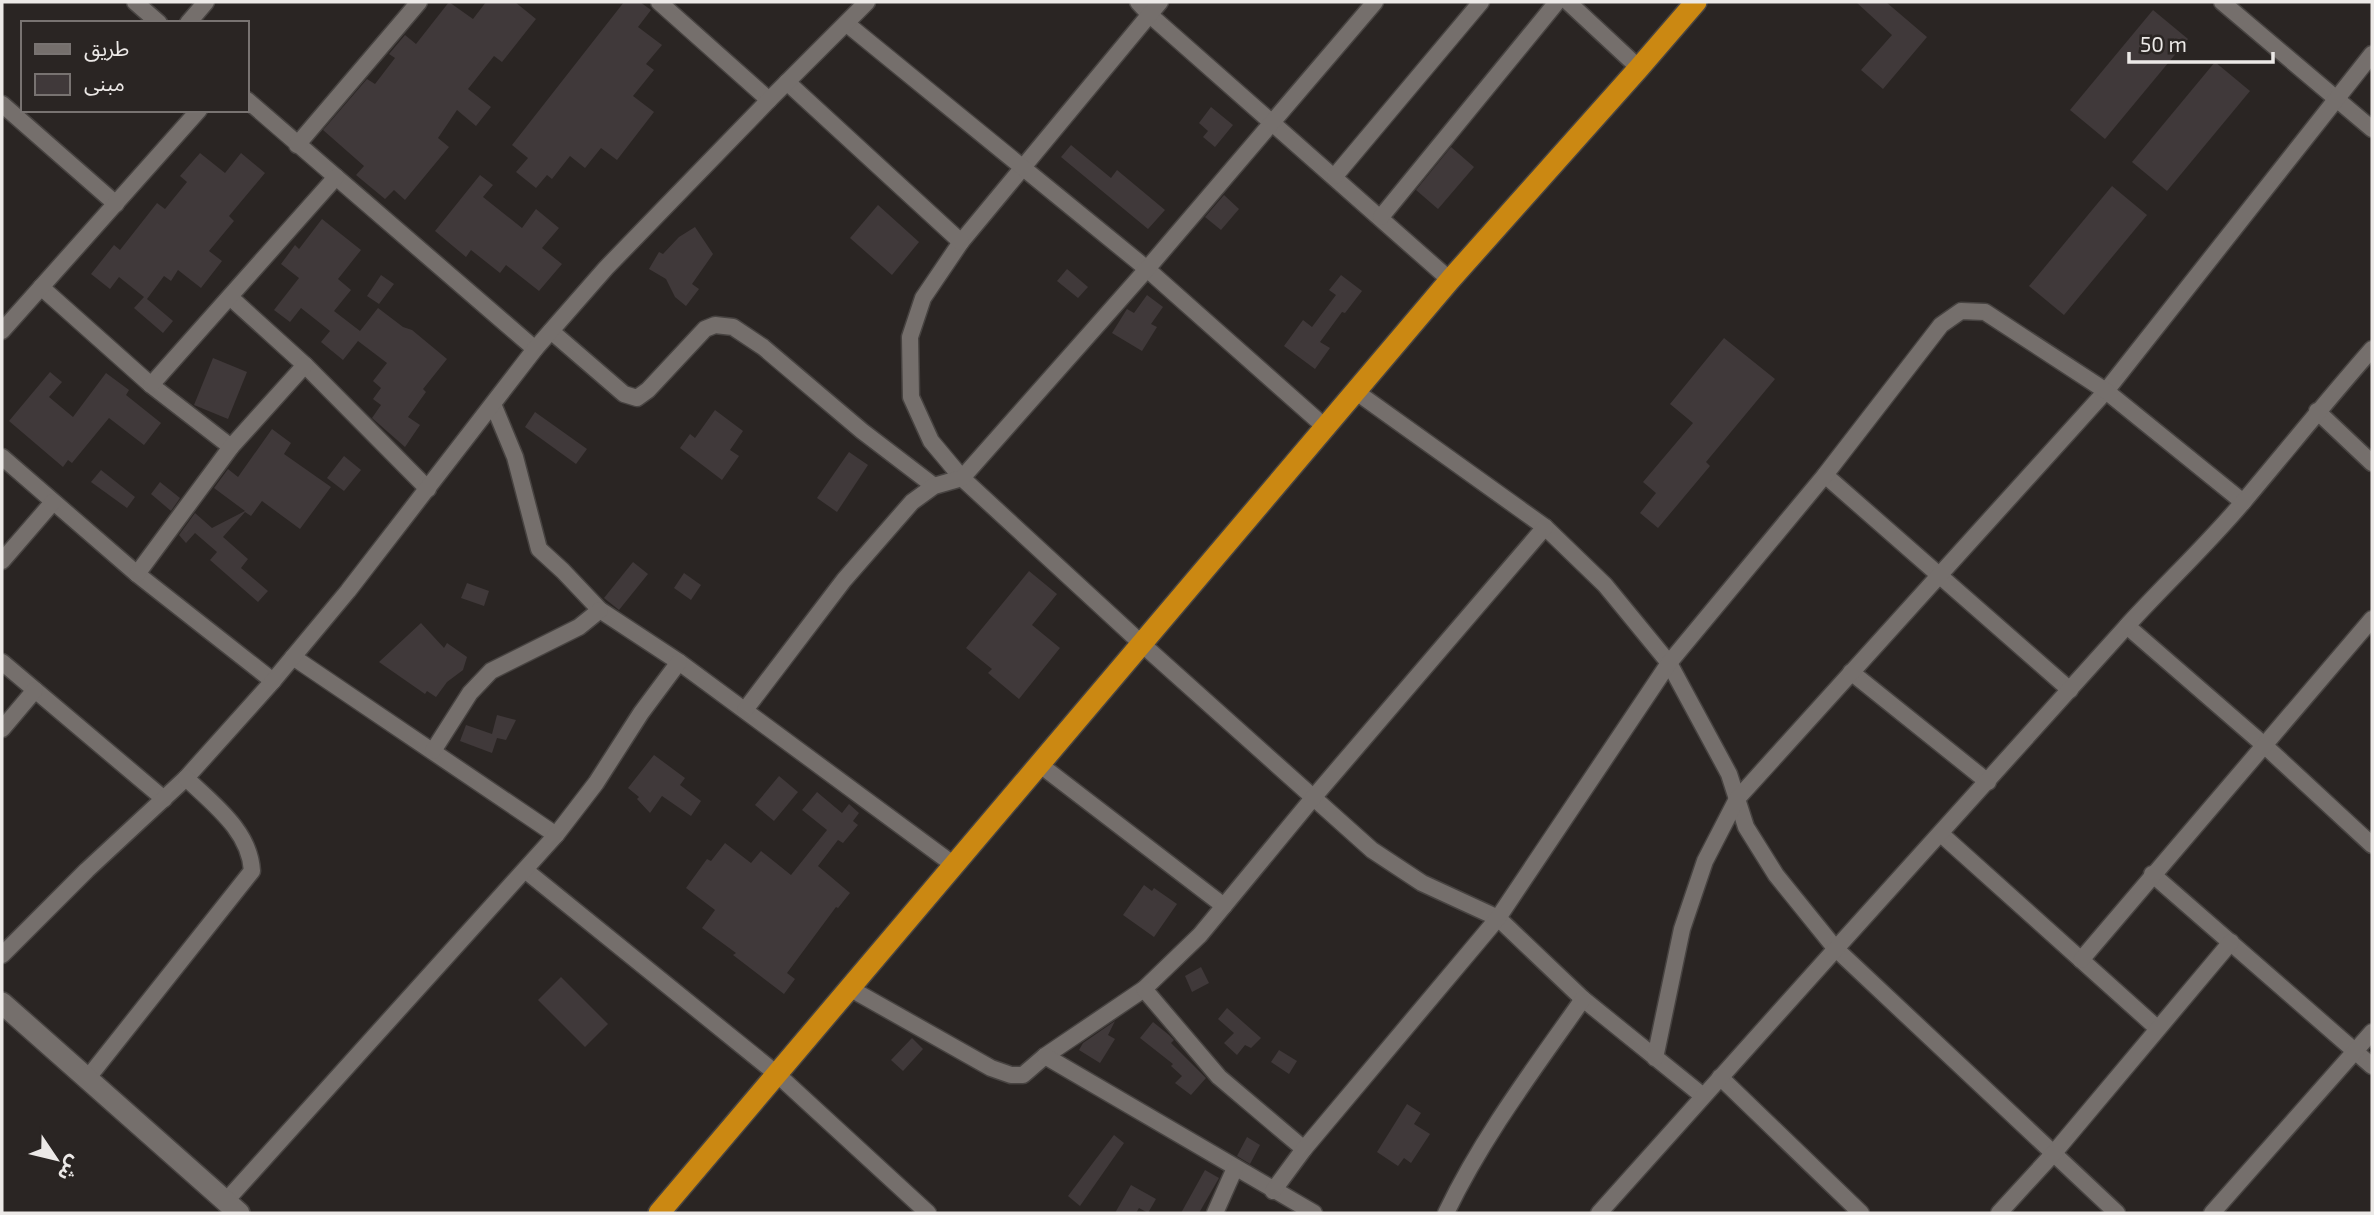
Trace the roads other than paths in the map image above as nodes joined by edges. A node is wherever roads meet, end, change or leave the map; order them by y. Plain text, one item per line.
1 (135, 2) edge
2 (206, 2) edge
3 (419, 2) edge
4 (659, 2) edge
5 (867, 2) edge
6 (1138, 2) edge
7 (1160, 2) edge
8 (1375, 2) edge
9 (1481, 2) edge
10 (1557, 2) edge
11 (1568, 2) edge
12 (1696, 2) edge
13 (2222, 2) edge
14 (1150, 15) junction
15 (157, 21) edge
16 (190, 21) edge
17 (847, 24) junction
18 (2372, 54) edge
19 (1639, 68) junction
20 (787, 82) junction
21 (2337, 98) junction
22 (769, 100) junction
23 (248, 101) edge
24 (2, 104) edge
25 (197, 112) edge
26 (1271, 121) junction
27 (2372, 129) edge
28 (297, 145) junction
29 (1024, 169) junction
30 (1335, 176) junction
31 (336, 177) junction
32 (116, 204) junction
33 (1381, 217) junction
34 (961, 242) junction
35 (1147, 269) junction
36 (1450, 280) junction
37 (41, 287) junction
38 (230, 297) junction
39 (2, 331) edge
40 (551, 331) junction
41 (536, 349) junction
42 (2372, 349) edge
43 (305, 365) junction
44 (151, 385) junction
45 (1355, 391) junction
46 (2106, 391) junction
47 (493, 404) junction
48 (2317, 411) junction
49 (1325, 427) junction
50 (231, 447) junction
51 (2, 457) edge
52 (2372, 463) edge
53 (1825, 475) junction
54 (961, 478) junction
55 (934, 486) junction
56 (428, 489) junction
57 (53, 502) junction
58 (2243, 502) junction
59 (1545, 527) junction
60 (2, 561) edge
61 (137, 574) junction
62 (1937, 575) junction
63 (600, 610) junction
64 (2372, 619) edge
65 (2127, 625) junction
66 (1142, 644) junction
67 (293, 657) junction
68 (2, 662) edge
69 (679, 662) junction
70 (1669, 663) junction
71 (1852, 672) junction
72 (273, 681) junction
73 (35, 690) junction
74 (2070, 690) junction
75 (745, 710) junction
76 (2, 729) edge
77 (2264, 744) junction
78 (433, 751) junction
79 (1039, 764) junction
80 (186, 778) junction
81 (1988, 782) junction
82 (1313, 798) junction
83 (164, 799) junction
84 (1737, 799) junction
85 (1941, 834) junction
86 (556, 835) junction
87 (2372, 845) edge
88 (954, 865) junction
89 (525, 870) junction
90 (2152, 874) junction
91 (1224, 906) junction
92 (1498, 918) junction
93 (2231, 942) junction
94 (1835, 948) junction
95 (2, 955) edge
96 (2081, 960) junction
97 (851, 989) junction
98 (1144, 989) junction
99 (1583, 999) junction
100 (2, 1003) edge
101 (2157, 1028) junction
102 (2372, 1032) edge
103 (2356, 1050) junction
104 (1045, 1056) junction
105 (1655, 1058) junction
106 (2372, 1066) edge
107 (778, 1075) junction
108 (1720, 1077) junction
109 (87, 1079) junction
110 (1703, 1096) junction
111 (1304, 1149) junction
112 (2053, 1154) junction
113 (1235, 1168) junction
114 (1273, 1191) junction
115 (232, 1207) edge
116 (1858, 1212) edge
117 (659, 1213) edge
118 (928, 1213) edge
119 (1215, 1213) edge
120 (1314, 1213) edge
121 (1446, 1213) edge
122 (1600, 1213) edge
123 (1999, 1213) edge
124 (2117, 1213) edge
125 (2212, 1213) edge

1 - 15 street
2 - 16 street
3 - 28 street
4 - 22 street
5 - 17 street
6 - 14 street
7 - 14 street
8 - 26 street
9 - 30 street
10 - 33 street
11 - 19 street
12 - 19 highway
13 - 21 street
14 - 26 street
14 - 29 street
17 - 20 street
17 - 29 street
18 - 21 street
19 - 36 highway
20 - 22 street
20 - 34 street
21 - 27 street
21 - 46 street
22 - 40 street
23 - 28 street
24 - 32 street
25 - 32 street
26 - 30 street
26 - 35 street
28 - 31 street
29 - 34 street
29 - 35 street
30 - 33 street
31 - 38 street
31 - 41 street
32 - 37 street
33 - 36 street
34 - 54 street
35 - 49 street
35 - 54 street
36 - 45 highway
37 - 39 street
37 - 44 street
38 - 43 street
38 - 44 street
40 - 41 street
40 - 55 street
41 - 47 street
42 - 48 street
43 - 50 street
43 - 56 street
44 - 50 street
45 - 49 highway
45 - 59 street
46 - 53 street
46 - 58 street
46 - 62 street
47 - 56 street
47 - 63 street
48 - 52 street
48 - 58 street
49 - 66 highway
50 - 61 street
51 - 57 street
53 - 62 street
53 - 70 street
54 - 55 street
54 - 66 street
55 - 75 street
56 - 67 street
57 - 60 street
57 - 61 street
58 - 65 street
59 - 70 street
59 - 82 street
61 - 72 street
62 - 71 street
62 - 74 street
63 - 69 street
63 - 78 street
64 - 77 street
65 - 74 street
65 - 77 street
66 - 79 highway
66 - 82 street
67 - 72 street
67 - 78 street
68 - 73 street
69 - 75 street
69 - 86 street
70 - 84 street
70 - 92 street
71 - 81 street
71 - 84 street
72 - 80 street
73 - 76 street
73 - 83 street
74 - 81 street
75 - 88 street
77 - 87 street
77 - 90 street
78 - 86 street
79 - 88 highway
79 - 91 street
80 - 83 street
80 - 109 street
81 - 85 street
82 - 91 street
82 - 92 street
83 - 95 street
84 - 94 street
84 - 105 street
85 - 94 street
85 - 96 street
86 - 89 street
88 - 97 highway
89 - 107 street
89 - 115 street
90 - 93 street
90 - 96 street
91 - 98 street
92 - 99 street
92 - 111 street
93 - 101 street
93 - 103 street
94 - 108 street
94 - 112 street
96 - 101 street
97 - 104 street
97 - 107 highway
98 - 104 street
98 - 111 street
99 - 105 street
99 - 121 street
100 - 109 street
101 - 112 street
102 - 103 street
103 - 106 street
103 - 125 street
104 - 113 street
105 - 110 street
107 - 117 highway
107 - 118 street
108 - 110 street
108 - 116 street
109 - 115 street
110 - 122 street
111 - 114 street
112 - 123 street
112 - 124 street
113 - 114 street
113 - 119 street
114 - 120 street

